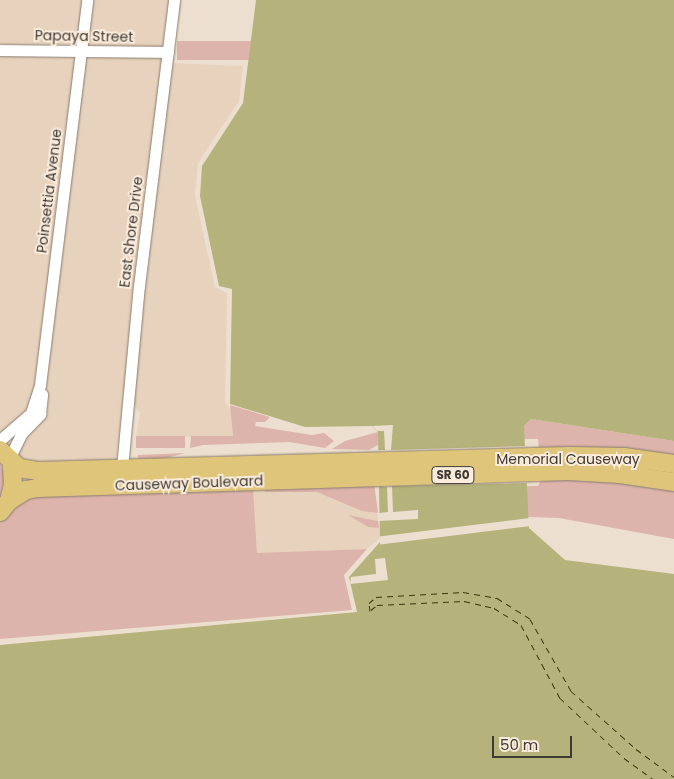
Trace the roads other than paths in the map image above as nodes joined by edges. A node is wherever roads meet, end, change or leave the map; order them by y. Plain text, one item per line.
1 (87, 0) edge
2 (174, 0) edge
3 (0, 50) edge
4 (81, 52) junction
5 (168, 52) junction
6 (40, 385) junction
7 (0, 440) edge
8 (7, 457) edge
9 (674, 464) edge
10 (533, 465) junction
11 (122, 468) junction
12 (372, 470) junction
13 (674, 482) edge
14 (4, 507) edge

1 - 4 street, Poinsettia Avenue
2 - 5 street, East Shore Drive
3 - 4 street, Papaya Street
4 - 5 street, Papaya Street
4 - 6 street, Poinsettia Avenue
5 - 11 street, East Shore Drive
6 - 7 street, Poinsettia Avenue
6 - 8 street, Poinsettia Avenue
8 - 11 main road, Causeway Boulevard
8 - 14 main road
9 - 10 main road, Memorial Causeway / SR 60
10 - 12 main road, Memorial Causeway / SR 60
10 - 13 main road, Memorial Causeway / SR 60
11 - 12 main road, Causeway Boulevard
12 - 14 main road, Causeway Boulevard

